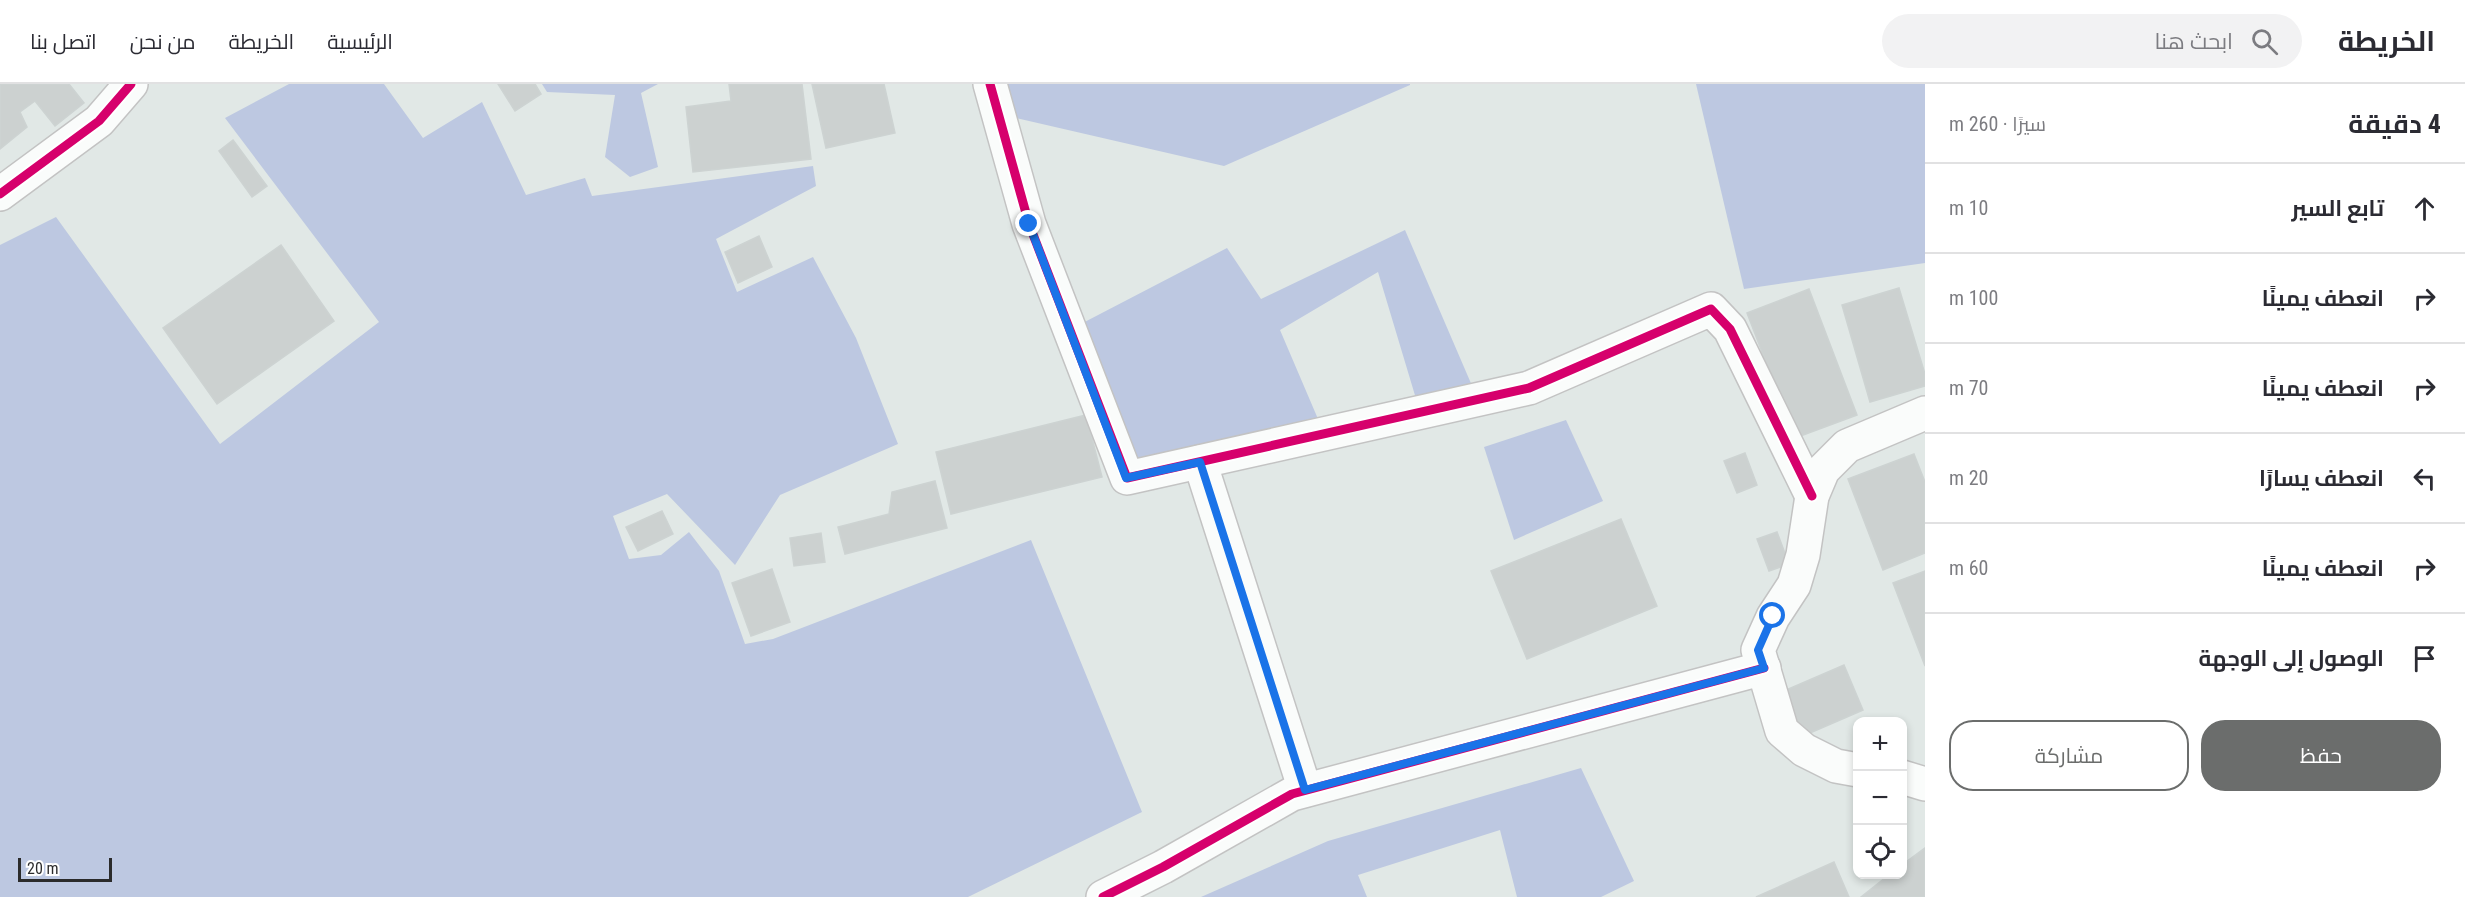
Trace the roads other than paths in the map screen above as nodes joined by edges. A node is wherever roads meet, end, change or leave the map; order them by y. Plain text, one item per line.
1 (131, 84) edge
2 (990, 84) edge
3 (0, 194) edge
4 (1925, 413) edge
5 (1200, 462) junction
6 (1812, 496) junction
7 (1764, 668) junction
8 (1853, 769) edge
9 (1305, 790) junction
10 (1104, 897) edge

1 - 3 street
2 - 5 street
4 - 6 street
5 - 6 street
5 - 9 street
6 - 7 street
7 - 8 street
7 - 9 street
9 - 10 street

